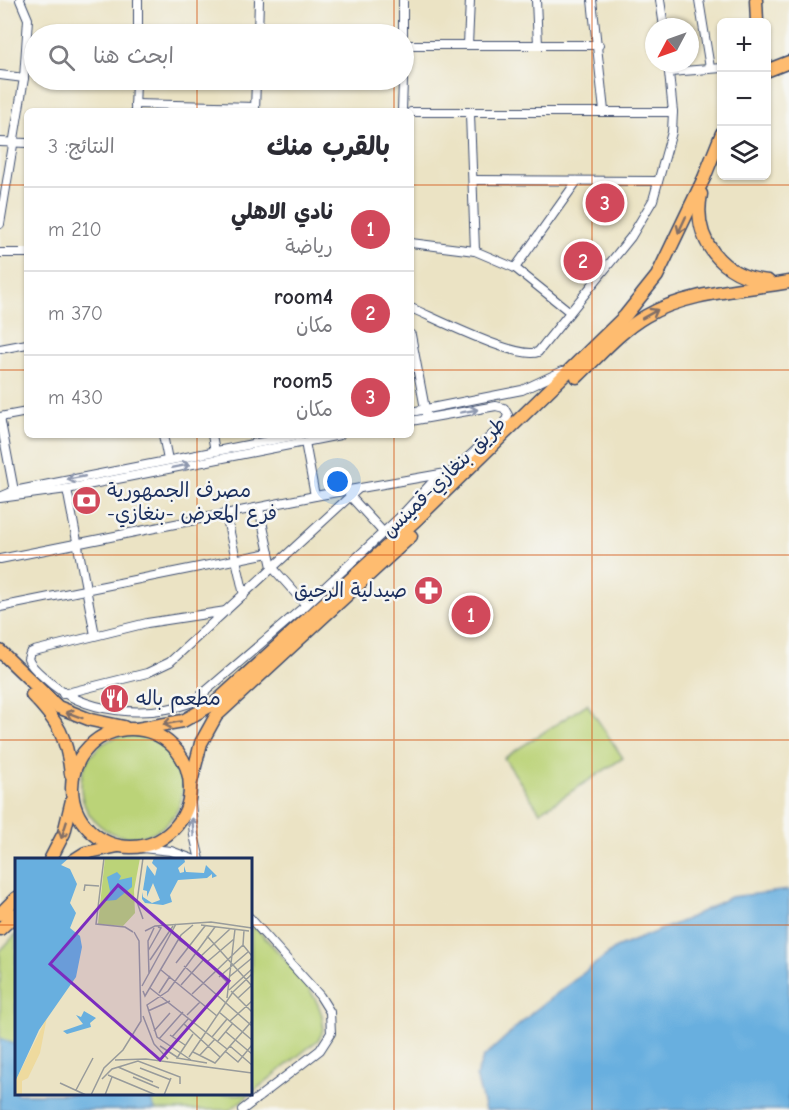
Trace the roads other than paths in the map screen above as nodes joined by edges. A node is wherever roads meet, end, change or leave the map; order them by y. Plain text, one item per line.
1 (20, 0) edge
2 (138, 0) edge
3 (259, 0) edge
4 (403, 0) edge
5 (470, 0) edge
6 (536, 0) edge
7 (592, 0) edge
8 (660, 0) edge
9 (699, 0) edge
10 (756, 0) edge
11 (663, 18) edge
12 (757, 18) edge
13 (28, 24) edge
14 (138, 24) edge
15 (258, 24) edge
16 (403, 24) edge
17 (414, 45) edge
18 (468, 45) junction
19 (538, 45) junction
20 (599, 45) junction
21 (789, 62) edge
22 (710, 68) junction
23 (717, 68) edge
24 (699, 69) edge
25 (771, 69) edge
26 (670, 72) edge
27 (0, 75) edge
28 (24, 78) joint
29 (136, 90) edge
30 (256, 90) edge
31 (403, 90) edge
32 (135, 108) edge
33 (255, 108) edge
34 (402, 108) edge
35 (414, 111) edge
36 (604, 111) junction
37 (673, 112) junction
38 (470, 114) junction
39 (0, 142) edge
40 (11, 143) junction
41 (24, 143) edge
42 (717, 146) edge
43 (704, 178) junction
44 (473, 180) junction
45 (577, 181) junction
46 (658, 181) junction
47 (0, 223) edge
48 (414, 243) edge
49 (475, 251) junction
50 (0, 253) edge
51 (24, 253) edge
52 (515, 268) junction
53 (788, 282) edge
54 (414, 309) edge
55 (570, 312) junction
56 (24, 345) edge
57 (0, 349) edge
58 (414, 352) edge
59 (581, 362) junction
60 (414, 412) edge
61 (24, 413) edge
62 (426, 414) junction
63 (0, 417) edge
64 (414, 420) edge
65 (164, 438) edge
66 (213, 438) edge
67 (270, 438) edge
68 (325, 438) edge
69 (305, 442) junction
70 (215, 451) junction
71 (168, 460) junction
72 (133, 467) junction
73 (150, 468) junction
74 (452, 472) junction
75 (134, 476) junction
76 (438, 476) junction
77 (67, 489) junction
78 (358, 489) junction
79 (14, 491) junction
80 (315, 496) junction
81 (350, 496) junction
82 (0, 498) edge
83 (259, 508) junction
84 (226, 515) junction
85 (406, 529) junction
86 (383, 532) junction
87 (77, 546) junction
88 (269, 553) junction
89 (0, 559) edge
90 (237, 560) junction
91 (272, 567) junction
92 (86, 590) junction
93 (244, 595) junction
94 (306, 605) junction
95 (0, 608) edge
96 (226, 611) junction
97 (95, 635) junction
98 (0, 651) edge
99 (0, 662) edge
100 (63, 694) junction
101 (134, 729) junction
102 (72, 785) junction
103 (190, 790) junction
104 (73, 799) junction
105 (118, 846) junction
106 (132, 847) junction
107 (51, 858) edge
108 (78, 858) edge
109 (190, 858) edge
110 (200, 858) edge
111 (15, 899) edge
112 (0, 914) edge
113 (15, 915) edge
114 (252, 920) edge
115 (0, 929) edge
116 (242, 1110) edge

1 - 13 street
2 - 14 street
3 - 15 street
4 - 16 street
5 - 18 street
6 - 19 street
7 - 20 street
8 - 11 street
9 - 22 street
10 - 12 main road
17 - 18 street
18 - 19 street
19 - 20 street
20 - 36 street
21 - 25 main road
22 - 23 street
22 - 24 street
26 - 37 street
27 - 28 street
28 - 40 street
29 - 32 street
30 - 33 street
31 - 34 street
35 - 38 street
36 - 37 street
36 - 38 street
37 - 46 street
38 - 44 street
39 - 40 street
40 - 41 street
40 - 47 street
42 - 43 main road
43 - 53 main road
43 -> 59 main road
44 - 45 street
44 - 49 street
45 - 46 street
45 - 52 street
46 - 55 street
48 - 49 street
49 - 52 street
50 - 51 street
52 - 55 street
103 -> 53 main road, طريق بنغازي-قمينس
54 - 55 street
56 - 57 street
58 - 62 street
59 - 62 street
59 - 85 main road
60 - 62 street
61 - 63 street
62 - 64 street
62 -> 74 street
63 - 79 street
65 - 71 street
66 - 70 street
67 - 70 street
68 - 69 street
73 -> 69 street
69 - 80 street
70 - 71 street
71 - 73 street
72 - 73 street
72 - 75 street
72 -> 79 street
73 - 75 street
74 - 76 street
74 - 85 street
75 - 77 street
76 - 78 street
76 - 86 street
77 - 82 street
77 - 87 street
78 - 80 street
78 - 81 street
79 - 82 street
80 - 83 street
81 - 86 street
81 - 91 street
83 - 84 street
83 - 88 street
84 - 87 street
84 - 90 street
85 -> 101 main road
86 - 94 street
87 - 89 street
87 - 92 street
88 - 90 street
88 - 91 street
90 - 92 street
90 - 93 street
91 - 93 street
91 - 94 street
92 - 95 street
92 - 97 street
93 - 96 street
94 - 100 street
96 - 97 street
96 - 100 street
97 - 100 street
101 -> 98 main road
99 - 102 main road
101 - 102 main road
101 - 103 main road
102 - 104 main road
103 - 106 main road
110 -> 103 street
104 - 105 main road
104 -> 107 main road
105 - 106 main road
105 - 108 main road
106 - 109 street
111 - 112 main road
113 - 115 main road
114 - 116 street

